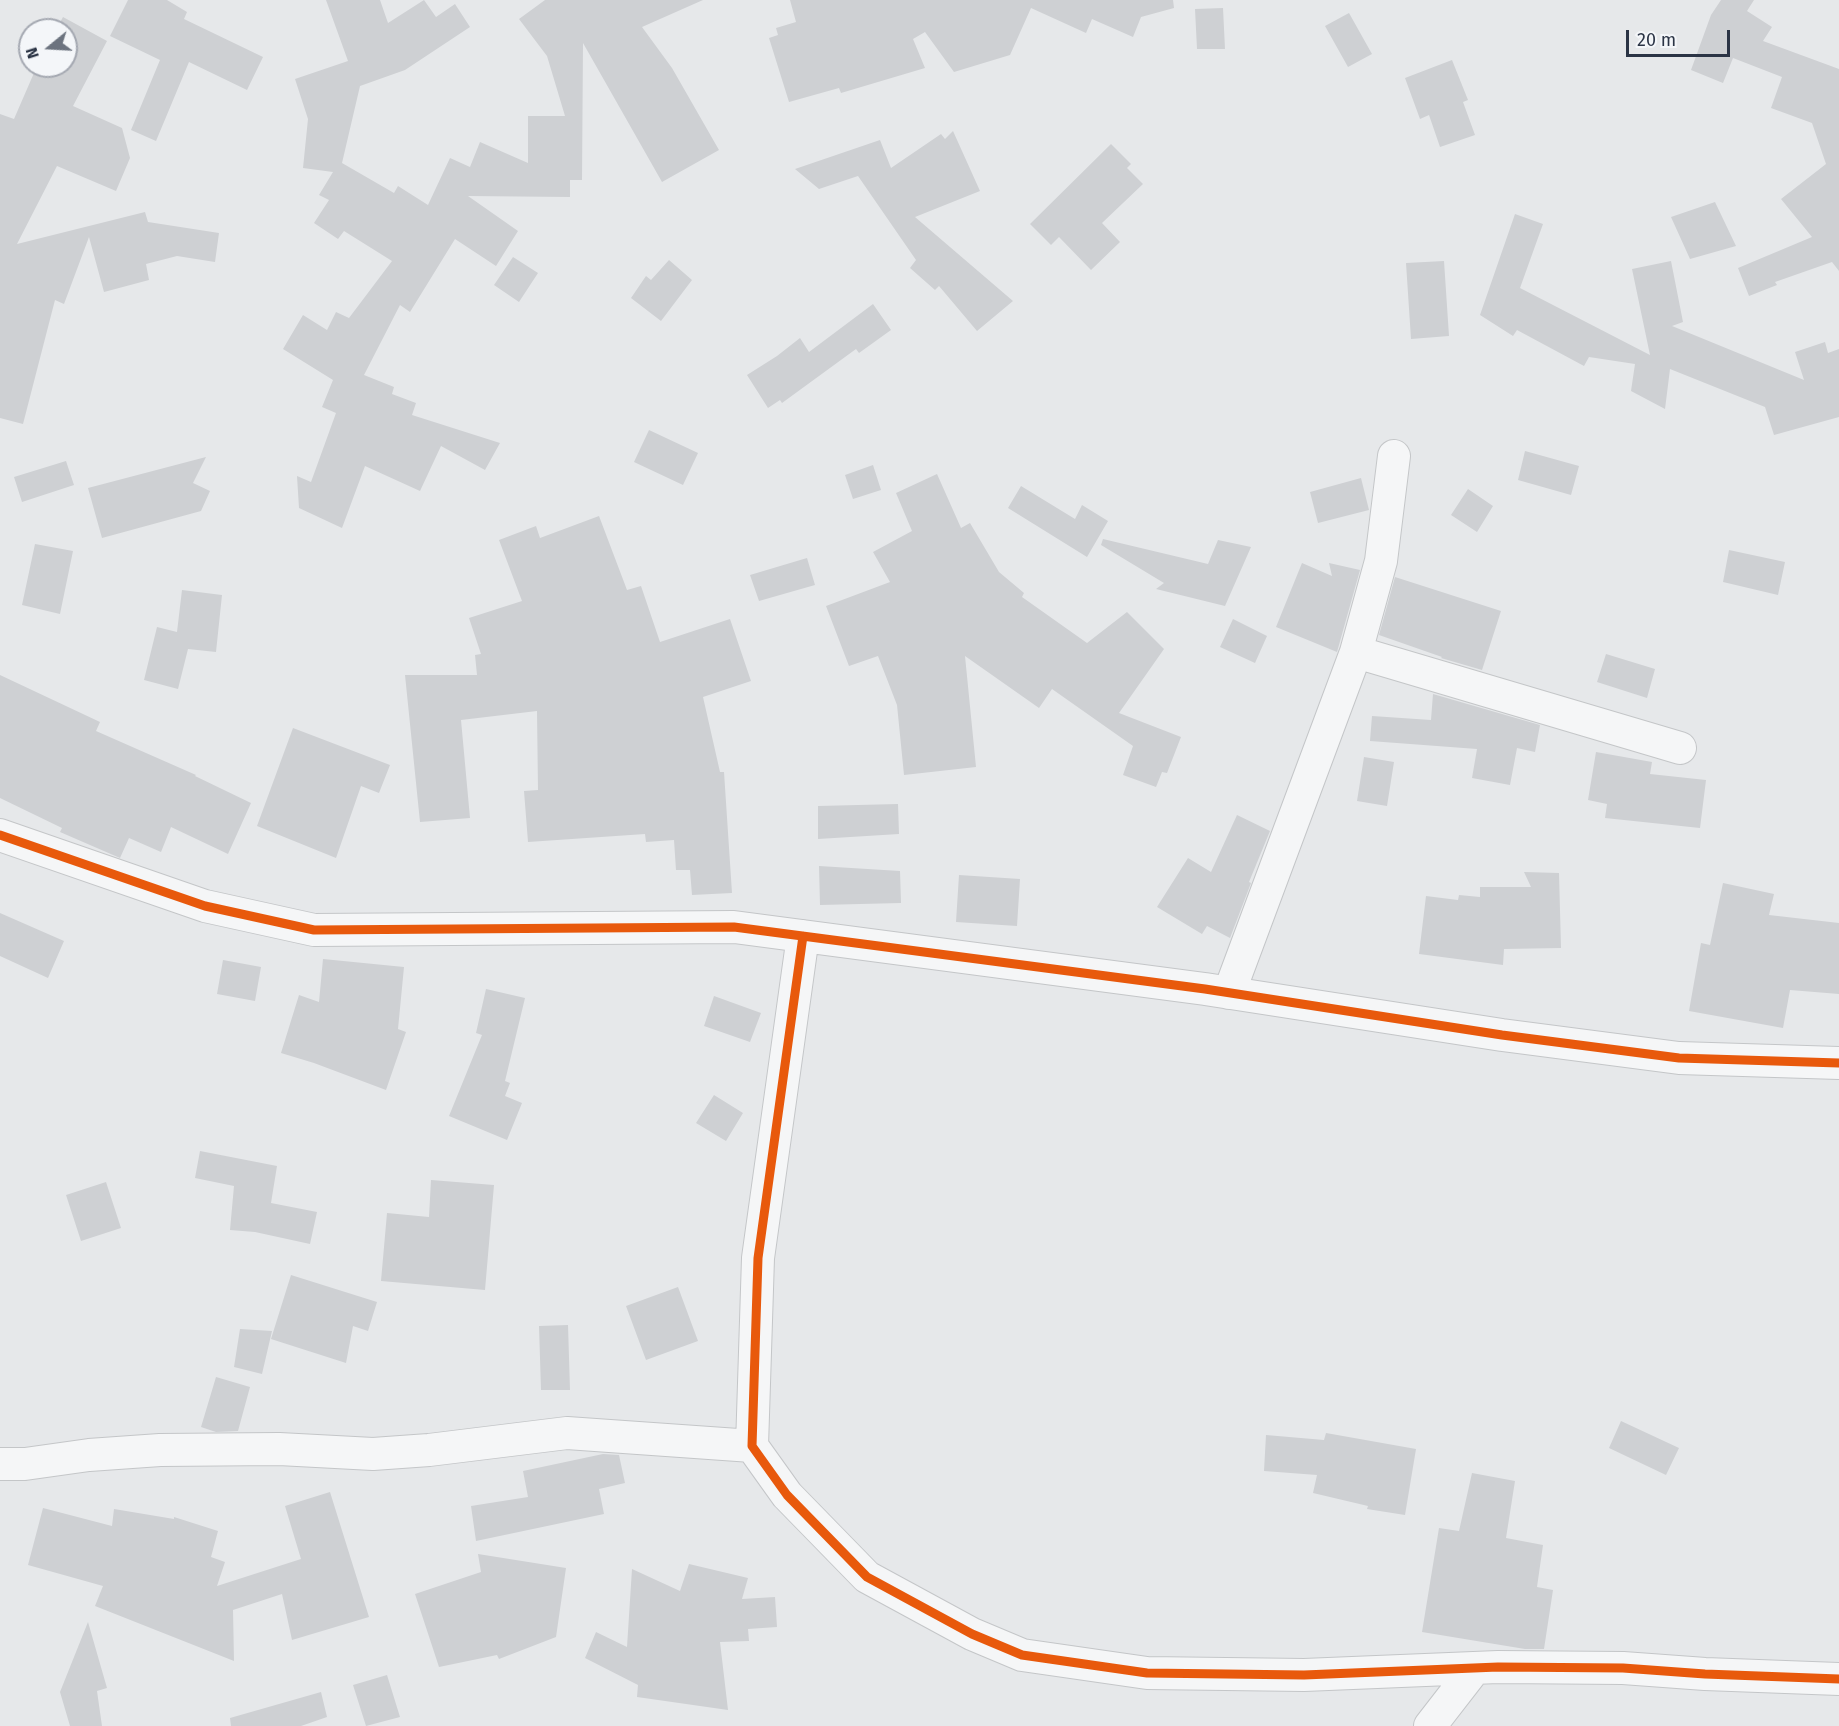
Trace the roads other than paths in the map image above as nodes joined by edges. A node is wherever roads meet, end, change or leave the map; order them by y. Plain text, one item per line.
1 (1394, 456) dead end
2 (1356, 652) junction
3 (1680, 748) dead end
4 (0, 835) edge
5 (803, 936) junction
6 (1229, 993) junction
7 (1839, 1063) edge
8 (752, 1446) junction
9 (0, 1464) edge
10 (1475, 1668) junction
11 (1839, 1678) edge
12 (1430, 1726) edge

1 - 2 street
2 - 3 street
2 - 6 street
4 - 5 street
5 - 6 street
5 - 8 street
6 - 7 street
8 - 9 street
8 - 10 street
10 - 11 street
10 - 12 street

